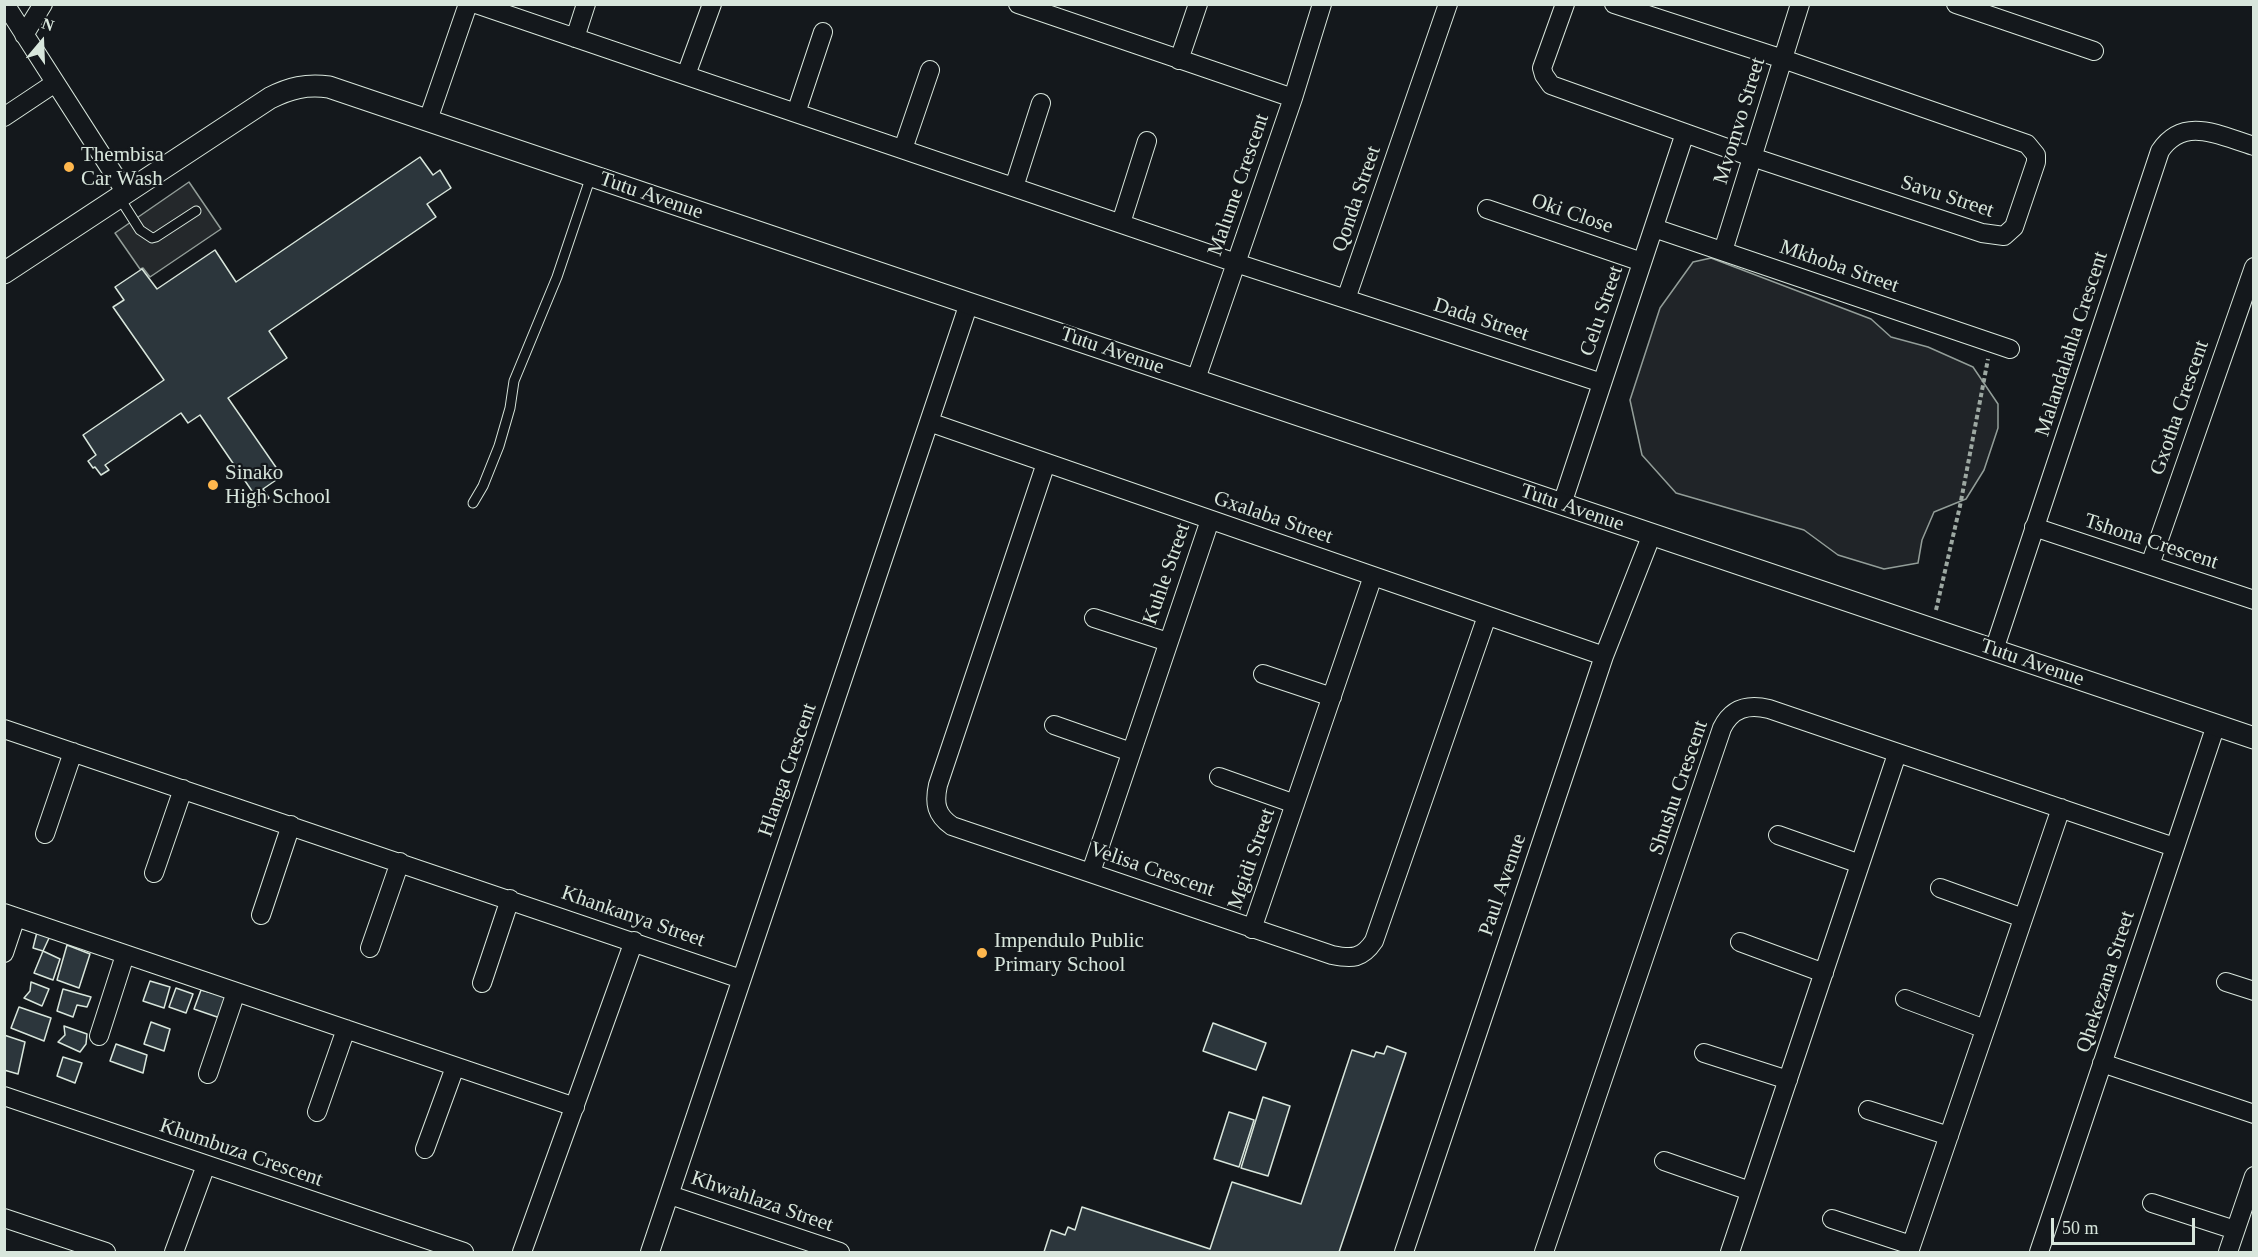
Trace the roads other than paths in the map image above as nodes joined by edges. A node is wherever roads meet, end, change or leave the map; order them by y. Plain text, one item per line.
1 (5, 4) edge
2 (43, 4) edge
3 (468, 4) edge
4 (476, 4) edge
5 (586, 4) edge
6 (712, 4) edge
7 (1018, 4) edge
8 (1198, 4) edge
9 (1322, 4) edge
10 (1448, 4) edge
11 (1565, 4) edge
12 (1614, 4) edge
13 (1800, 4) edge
14 (1956, 4) edge
15 (1070, 13) edge
16 (823, 32) dead end
17 (24, 35) junction
18 (575, 38) junction
19 (2094, 51) dead end
20 (1783, 59) junction
21 (1179, 60) junction
22 (930, 70) dead end
23 (686, 75) junction
24 (55, 83) junction
25 (1293, 98) junction
26 (1041, 103) dead end
27 (796, 113) junction
28 (4, 117) edge
29 (428, 120) junction
30 (1685, 133) junction
31 (1147, 141) dead end
32 (2253, 146) edge
33 (903, 149) junction
34 (1752, 157) junction
35 (591, 176) junction
36 (1014, 187) junction
37 (123, 195) junction
38 (1487, 210) dead end
39 (196, 211) dead end
40 (1121, 224) junction
41 (1654, 228) junction
42 (1723, 251) junction
43 (1642, 262) junction
44 (1236, 263) junction
45 (2253, 267) edge
46 (4, 273) edge
47 (1346, 299) junction
48 (969, 303) junction
49 (2010, 349) dead end
50 (1196, 379) junction
51 (1602, 383) junction
52 (929, 422) junction
53 (1046, 463) junction
54 (473, 503) dead end
55 (1562, 504) junction
56 (1210, 520) junction
57 (2034, 526) junction
58 (1652, 534) junction
59 (2150, 565) junction
60 (1373, 576) junction
61 (2253, 600) edge
62 (1487, 616) junction
63 (1094, 618) dead end
64 (1168, 642) junction
65 (1994, 650) junction
66 (1604, 656) junction
67 (1263, 674) dead end
68 (1332, 698) junction
69 (1054, 725) dead end
70 (2216, 725) junction
71 (4, 729) edge
72 (2253, 738) edge
73 (73, 752) junction
74 (1131, 752) junction
75 (1897, 753) junction
76 (1219, 777) dead end
77 (183, 789) junction
78 (1295, 804) junction
79 (2061, 808) junction
80 (291, 825) junction
81 (45, 834) dead end
82 (1778, 835) dead end
83 (2174, 847) junction
84 (400, 862) junction
85 (1860, 864) junction
86 (154, 873) dead end
87 (1091, 873) junction
88 (1940, 888) dead end
89 (510, 899) junction
90 (10, 915) edge
91 (261, 915) dead end
92 (2023, 918) junction
93 (1252, 929) junction
94 (634, 941) junction
95 (1740, 942) dead end
96 (370, 948) dead end
97 (4, 952) edge
98 (125, 955) junction
99 (1824, 973) junction
100 (741, 979) junction
101 (2226, 982) dead end
102 (482, 983) dead end
103 (2253, 991) edge
104 (236, 992) junction
105 (1905, 999) dead end
106 (346, 1029) junction
107 (1985, 1029) junction
108 (99, 1036) dead end
109 (1704, 1053) dead end
110 (2102, 1064) junction
111 (455, 1067) junction
112 (208, 1074) dead end
113 (1788, 1080) junction
114 (4, 1096) edge
115 (575, 1107) junction
116 (1868, 1110) dead end
117 (317, 1112) dead end
118 (2253, 1114) edge
119 (1949, 1136) junction
120 (424, 1149) dead end
121 (1664, 1161) dead end
122 (206, 1165) junction
123 (2253, 1176) edge
124 (1750, 1191) junction
125 (670, 1195) junction
126 (2151, 1203) dead end
127 (4, 1218) edge
128 (1832, 1219) dead end
129 (2235, 1230) junction
130 (71, 1247) edge
131 (1910, 1249) edge
132 (106, 1252) edge
133 (174, 1252) edge
134 (464, 1252) edge
135 (522, 1252) edge
136 (650, 1252) edge
137 (840, 1252) edge
138 (1404, 1252) edge
139 (1544, 1252) edge
140 (1730, 1252) edge
141 (2039, 1252) edge
142 (2228, 1252) edge

1 - 17 street
2 - 17 street
3 - 29 street
4 - 18 street
5 - 18 street
6 - 23 street
7 - 15 street
8 - 21 street
9 - 25 street, Malume Crescent
10 - 47 street, Qonda Street
11 - 30 street, Savu Street
12 - 20 street, Savu Street
13 - 20 street, Mvomvo Street
14 - 19 street
15 - 21 street
16 - 27 street
17 - 24 street
18 - 23 street
20 - 34 street, Mvomvo Street
20 - 34 street, Savu Street
21 - 25 street
22 - 33 street
23 - 27 street
24 - 28 street
24 - 37 street
25 - 44 street, Malume Crescent
26 - 36 street
27 - 33 street
29 - 35 street, Tutu Avenue
29 - 37 street, Tutu Avenue
30 - 34 street, Savu Street
30 - 41 street, Celu Street
31 - 40 street
32 - 57 street, Malandalahla Crescent
33 - 36 street
34 - 42 street, Mvomvo Street
35 - 48 street, Tutu Avenue
35 - 54 lane
36 - 40 street
37 - 39 lane
37 - 46 street, Tutu Avenue
38 - 43 street, Oki Close
40 - 44 street
41 - 42 street, Mkhoba Street
41 - 43 street, Celu Street
42 - 49 street, Mkhoba Street
43 - 51 street, Celu Street
44 - 47 street
44 - 50 street, Malume Crescent
45 - 59 street, Gxotha Crescent
47 - 51 street, Dada Street
48 - 50 street, Tutu Avenue
48 - 52 street, Hlanga Crescent
50 - 55 street, Tutu Avenue
51 - 55 street, Celu Street
52 - 53 street, Gxalaba Street
52 - 100 street, Hlanga Crescent
53 - 56 street, Gxalaba Street
53 - 87 street, Velisa Crescent
55 - 58 street, Tutu Avenue
56 - 60 street, Gxalaba Street
56 - 64 street, Kuhle Street
57 - 59 street, Tshona Crescent
57 - 65 street, Malandalahla Crescent
58 - 65 street, Tutu Avenue
58 - 66 street, Paul Avenue
59 - 61 street, Tshona Crescent
60 - 62 street, Gxalaba Street
60 - 68 street, Mgidi Street
62 - 66 street, Gxalaba Street
62 - 93 street, Velisa Crescent
63 - 64 street, Kuhle Street
64 - 74 street, Kuhle Street
65 - 70 street, Tutu Avenue
66 - 138 street, Paul Avenue
67 - 68 street
68 - 78 street, Mgidi Street
69 - 74 street
70 - 72 street, Tutu Avenue
70 - 83 street, Qhekezana Street
71 - 73 street, Khankanya Street
73 - 77 street, Khankanya Street
73 - 81 street
74 - 87 street, Kuhle Street
75 - 79 street, Shushu Crescent
75 - 85 street
75 - 139 street, Shushu Crescent
76 - 78 street, Mgidi Street
77 - 80 street, Khankanya Street
77 - 86 street
78 - 93 street, Mgidi Street
79 - 83 street, Shushu Crescent
79 - 92 street
80 - 84 street, Khankanya Street
80 - 91 street
82 - 85 street
83 - 110 street, Qhekezana Street
84 - 89 street, Khankanya Street
84 - 96 street
85 - 99 street
87 - 93 street, Velisa Crescent
88 - 92 street
89 - 94 street, Khankanya Street
89 - 102 street
90 - 97 street
90 - 98 street
92 - 107 street
94 - 100 street, Khankanya Street
94 - 115 street
95 - 99 street
98 - 104 street
98 - 108 street
99 - 113 street
100 - 125 street, Hlanga Crescent
101 - 103 street
104 - 106 street
104 - 112 street
105 - 107 street
106 - 111 street
106 - 117 street
107 - 119 street
109 - 113 street
110 - 118 street
110 - 141 street, Qhekezana Street
111 - 115 street
111 - 120 street
113 - 124 street
114 - 122 street, Khumbuza Crescent
115 - 135 street
116 - 119 street
119 - 131 street
121 - 124 street
122 - 133 street
122 - 134 street, Khumbuza Crescent
123 - 129 street
124 - 140 street
125 - 136 street, Hlanga Crescent
125 - 137 street, Khwahlaza Street
126 - 129 street
127 - 130 street
128 - 131 street
129 - 142 street
130 - 132 street

